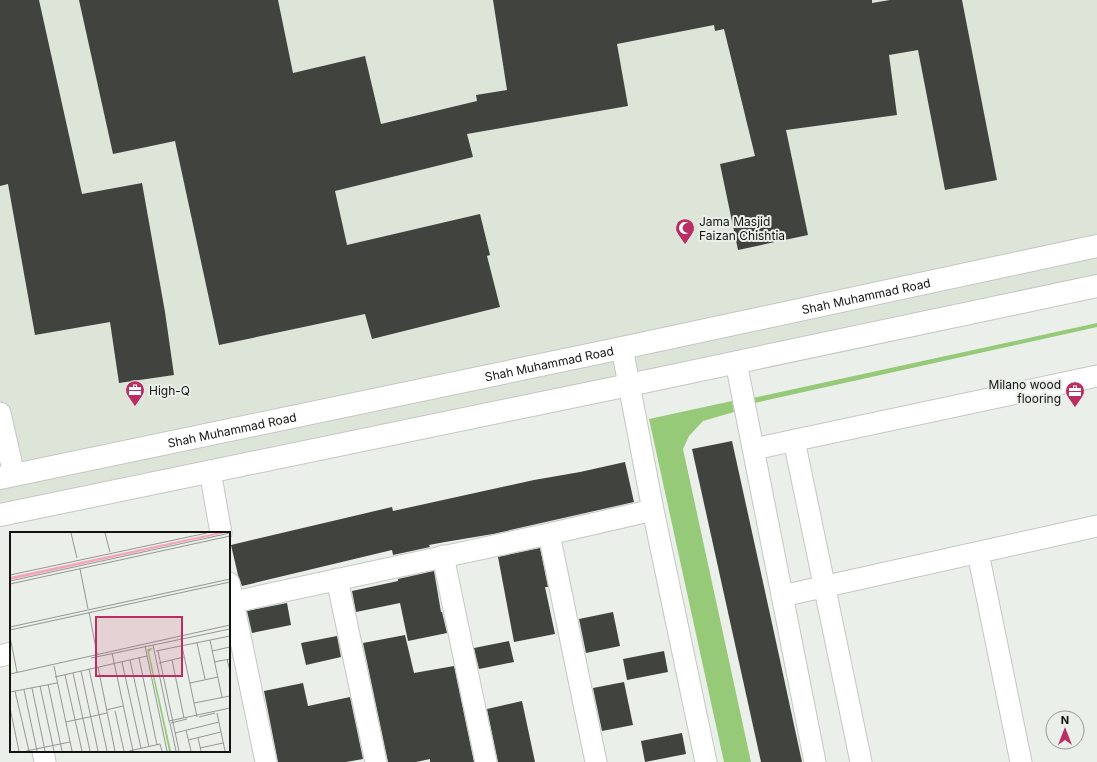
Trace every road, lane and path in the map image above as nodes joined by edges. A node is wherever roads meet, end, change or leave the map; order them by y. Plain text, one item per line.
1 (1097, 246) edge
2 (1097, 286) edge
3 (622, 348) junction
4 (736, 362) junction
5 (1097, 376) edge
6 (629, 386) junction
7 (0, 413) edge
8 (794, 440) junction
9 (754, 449) junction
10 (210, 471) junction
11 (7, 477) edge
12 (653, 510) junction
13 (0, 515) edge
14 (1097, 526) edge
15 (221, 532) edge
16 (549, 534) junction
17 (978, 553) junction
18 (443, 556) junction
19 (337, 579) junction
20 (824, 586) junction
21 (230, 596) edge
22 (782, 596) junction
23 (10, 654) edge
24 (0, 656) edge
25 (43, 752) edge
26 (45, 762) edge
27 (266, 762) edge
28 (376, 762) edge
29 (486, 762) edge
30 (596, 762) edge
31 (706, 762) edge
32 (815, 762) edge
33 (861, 762) edge
34 (1021, 762) edge

1 - 3 main road, Shah Muhammad Road
2 - 4 main road
3 - 6 street
3 - 11 main road, Shah Muhammad Road
4 - 6 main road
4 - 9 street
5 - 8 street
6 - 10 main road
6 - 12 street
7 - 11 street
8 - 9 street
8 - 20 street
9 - 22 street
10 - 13 main road
10 - 15 street
12 - 16 street
12 - 31 street
14 - 17 street
16 - 18 street
16 - 30 street
17 - 20 street
17 - 34 street
18 - 19 street
18 - 29 street
19 - 21 street
19 - 28 street
20 - 22 street
20 - 33 street
21 - 27 street
22 - 32 street
23 - 24 street
25 - 26 street

